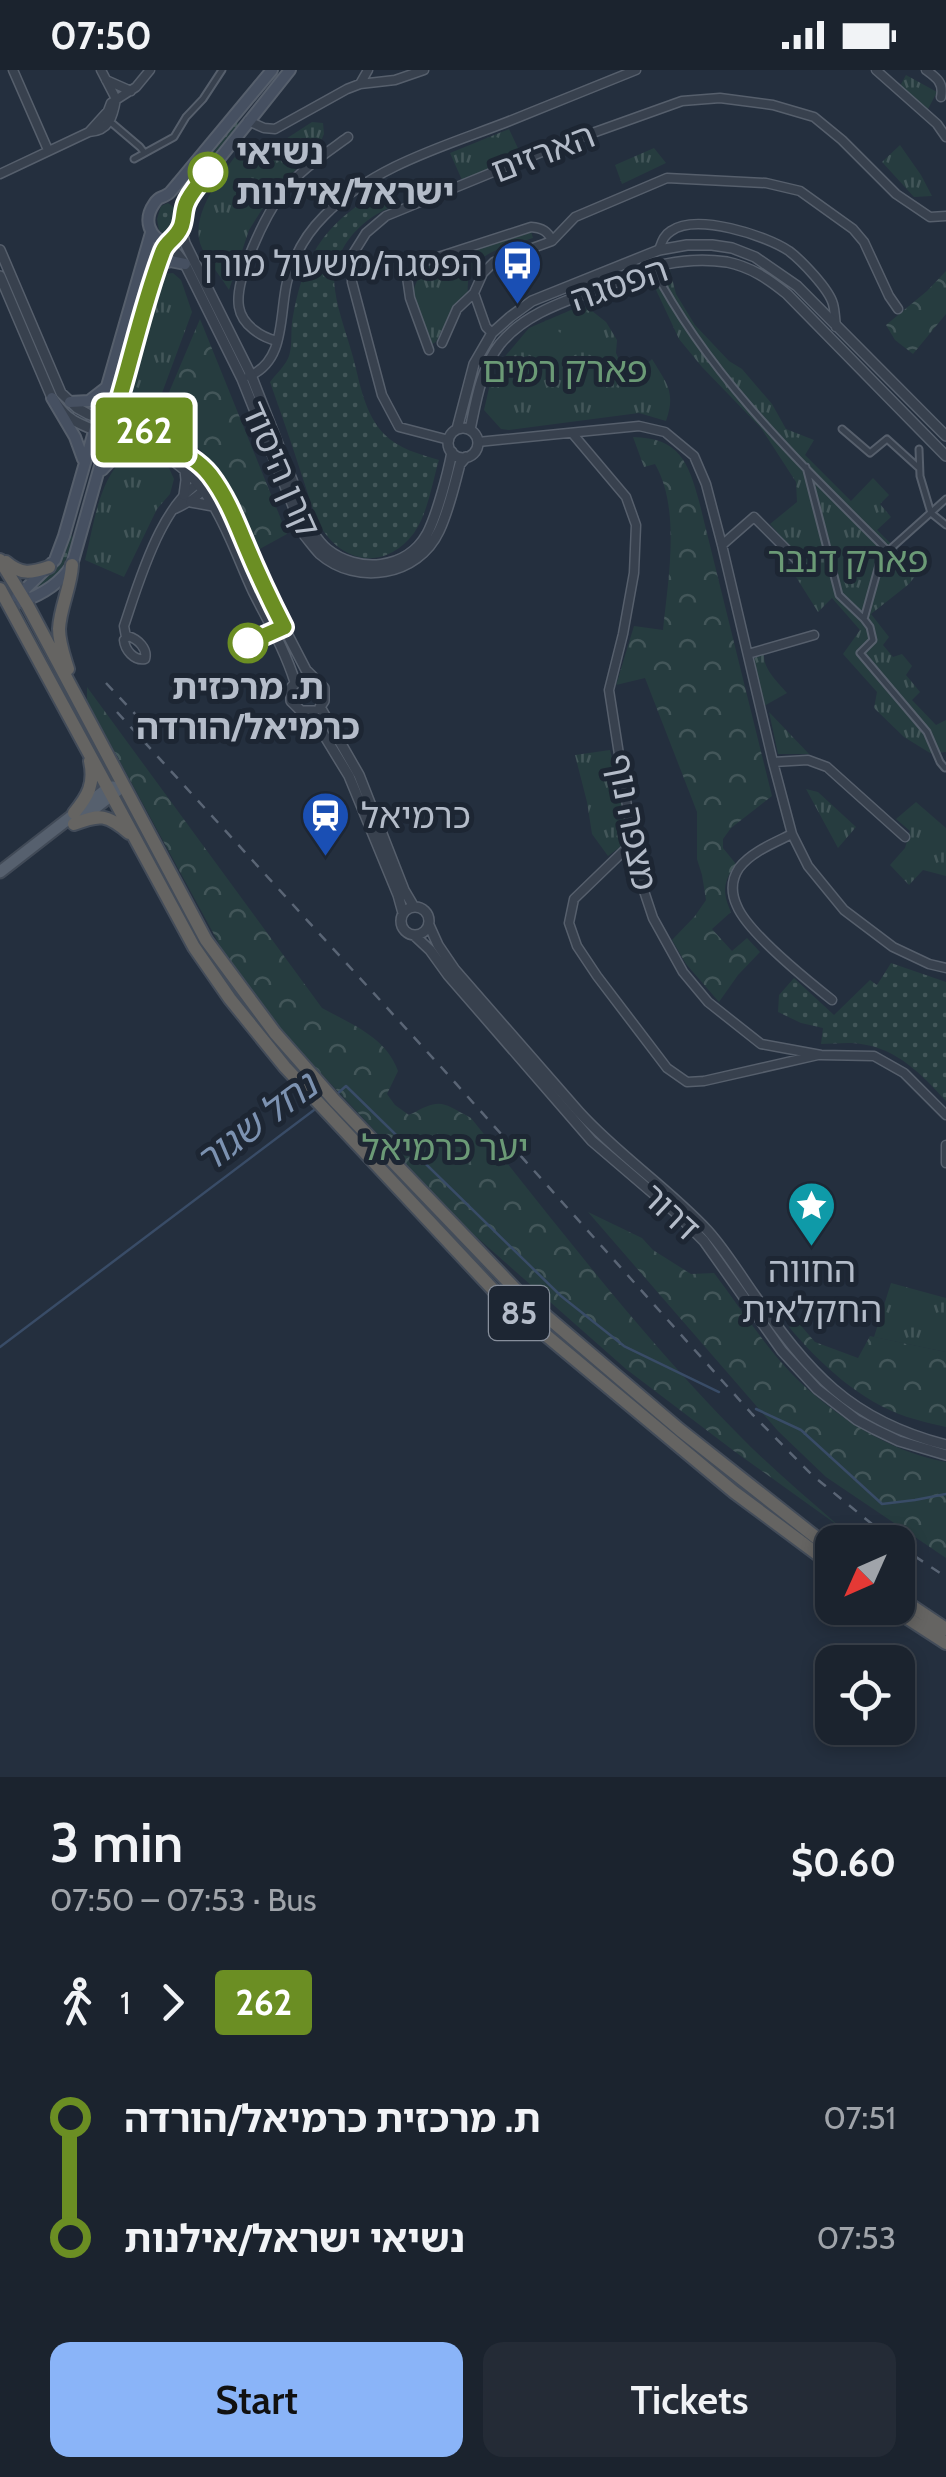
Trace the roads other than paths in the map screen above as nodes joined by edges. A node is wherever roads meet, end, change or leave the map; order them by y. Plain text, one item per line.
1 (14, 70) edge
2 (102, 70) edge
3 (150, 70) edge
4 (222, 70) edge
5 (272, 70) edge
6 (290, 70) edge
7 (368, 70) edge
8 (424, 70) edge
9 (636, 70) edge
10 (876, 70) edge
11 (926, 70) edge
12 (106, 80) junction
13 (360, 84) junction
14 (131, 90) junction
15 (944, 97) edge
16 (116, 99) junction
17 (928, 116) junction
18 (248, 122) junction
19 (113, 124) dead end
20 (946, 137) edge
21 (348, 138) dead end
22 (48, 150) junction
23 (144, 152) junction
24 (134, 158) dead end
25 (0, 171) edge
26 (168, 194) junction
27 (184, 206) junction
28 (946, 216) edge
29 (180, 229) junction
30 (151, 233) junction
31 (552, 241) junction
32 (168, 243) junction
33 (0, 250) edge
34 (660, 250) junction
35 (185, 264) junction
36 (158, 265) junction
37 (653, 268) junction
38 (0, 276) edge
39 (474, 293) junction
40 (898, 308) dead end
41 (836, 327) junction
42 (492, 333) junction
43 (828, 336) junction
44 (277, 341) junction
45 (502, 341) junction
46 (442, 343) dead end
47 (430, 350) dead end
48 (246, 377) junction
49 (108, 386) junction
50 (120, 396) junction
51 (52, 398) junction
52 (70, 402) junction
53 (96, 424) junction
54 (111, 429) junction
55 (458, 429) junction
56 (470, 430) junction
57 (842, 430) dead end
58 (572, 433) junction
59 (151, 436) junction
60 (946, 436) edge
61 (448, 440) junction
62 (478, 442) junction
63 (141, 445) junction
64 (919, 449) dead end
65 (452, 452) junction
66 (946, 456) edge
67 (466, 457) junction
68 (806, 466) junction
69 (84, 467) junction
70 (919, 468) junction
71 (185, 470) junction
72 (98, 474) junction
73 (212, 478) junction
74 (201, 486) junction
75 (187, 498) junction
76 (946, 500) edge
77 (216, 508) junction
78 (931, 513) junction
79 (946, 525) edge
80 (722, 545) junction
81 (886, 549) junction
82 (0, 558) edge
83 (72, 564) junction
84 (801, 564) dead end
85 (49, 567) junction
86 (919, 568) dead end
87 (0, 589) edge
88 (23, 597) junction
89 (10, 604) junction
90 (864, 620) junction
91 (279, 629) junction
92 (814, 635) dead end
93 (126, 637) dead end
94 (748, 654) junction
95 (311, 678) junction
96 (295, 682) junction
97 (80, 705) junction
98 (315, 709) junction
99 (85, 744) junction
100 (773, 762) junction
101 (945, 768) edge
102 (114, 790) junction
103 (74, 819) junction
104 (792, 834) junction
105 (905, 838) dead end
106 (135, 839) junction
107 (634, 842) junction
108 (1, 871) edge
109 (414, 907) junction
110 (403, 913) junction
111 (429, 925) junction
112 (415, 936) junction
113 (946, 968) edge
114 (832, 1000) dead end
115 (821, 1054) junction
116 (326, 1102) junction
117 (946, 1115) edge
118 (946, 1145) edge
119 (946, 1164) edge
120 (946, 1444) edge
121 (946, 1455) edge
122 (815, 1537) edge
123 (815, 1552) edge
124 (915, 1608) edge
125 (915, 1623) edge
126 (946, 1629) edge
127 (946, 1643) edge

1 - 22 street
2 - 12 street
3 - 14 street
4 - 23 street
5 - 26 main road
6 - 18 main road
7 - 13 street
8 - 13 street
9 - 44 street
10 - 17 street
11 - 15 street
12 - 14 street
12 - 16 street
13 - 18 street
14 - 16 street
15 - 17 street
16 - 22 street
17 - 20 street
18 - 27 main road
19 - 23 street
21 - 44 street
22 - 25 street
23 - 24 street
26 - 27 main road
26 - 30 main road
27 - 29 main road
28 - 61 street, הארזים
29 - 32 main road
29 - 48 street, קרן היסוד
30 - 32 main road
30 - 49 main road
31 - 39 street
31 - 40 street
31 - 47 street
32 - 35 street, קרן היסוד
32 - 36 main road
33 - 52 street
34 - 41 street, הפסגה
34 - 41 street, הפסגה
34 - 42 street, הפסגה
35 - 36 main road
35 - 48 street, קרן היסוד
36 - 50 main road
37 - 43 street, הפסגה
37 - 45 street, הפסגה
37 - 68 street
38 - 51 street
39 - 42 street
39 - 46 street
41 - 43 street
41 - 60 street, הפסגה
42 - 45 street
42 - 55 street, הפסגה
43 - 66 street, הפסגה
44 - 48 street
45 - 56 street, הפסגה
48 - 65 street, קרן היסוד
48 - 67 street, קרן היסוד
49 - 52 main road
49 - 53 main road
50 - 54 main road
50 - 59 main road
51 - 53 street
51 - 69 main road
52 - 53 street
53 - 54 street
53 - 69 main road
54 - 59 street
54 - 63 street
54 - 72 main road
55 - 56 street
55 - 61 street
56 - 62 street
57 - 70 street
58 - 62 street
58 - 80 street
58 - 107 street, מצפה נוף
59 - 73 street
61 - 65 street
62 - 67 street
63 - 71 street
63 - 72 main road
64 - 70 street
65 - 67 street
68 - 81 street
68 - 90 street
69 - 85 main road
70 - 78 street
71 - 74 street
71 - 75 street
72 - 83 main road
73 - 74 street
73 - 91 street
74 - 75 street
74 - 77 street
75 - 77 street
75 - 93 street
76 - 78 street
77 - 91 street
78 - 79 street
78 - 81 street
80 - 84 street
80 - 94 street
81 - 86 street
81 - 90 street
82 - 85 highway
82 - 88 highway, 85
83 - 88 main road
83 - 97 highway
85 - 88 main road
87 - 89 highway, 85
88 - 89 main road
88 - 97 highway, 85
89 - 99 highway, 85
90 - 101 street
91 - 95 street
91 - 96 street
92 - 94 street
94 - 100 street
95 - 96 street
95 - 98 street
96 - 98 street
97 - 102 highway, 85
98 - 109 street
98 - 110 street
99 - 102 highway, 85
99 - 103 highway
100 - 104 street
100 - 105 street
102 - 103 main road
102 - 106 highway, 85
102 - 116 highway, 85
103 - 106 highway
103 - 108 main road
104 - 113 street
104 - 114 street
106 - 116 highway, 85
107 - 115 street, מצפה נוף
107 - 115 street
109 - 110 street
109 - 111 street
110 - 112 street
111 - 112 street
111 - 120 street, דרור
112 - 121 street, דרור
115 - 117 street, מצפה נוף
116 - 122 highway, 85
116 - 123 highway, 85
118 - 119 street
124 - 126 highway
125 - 127 highway

